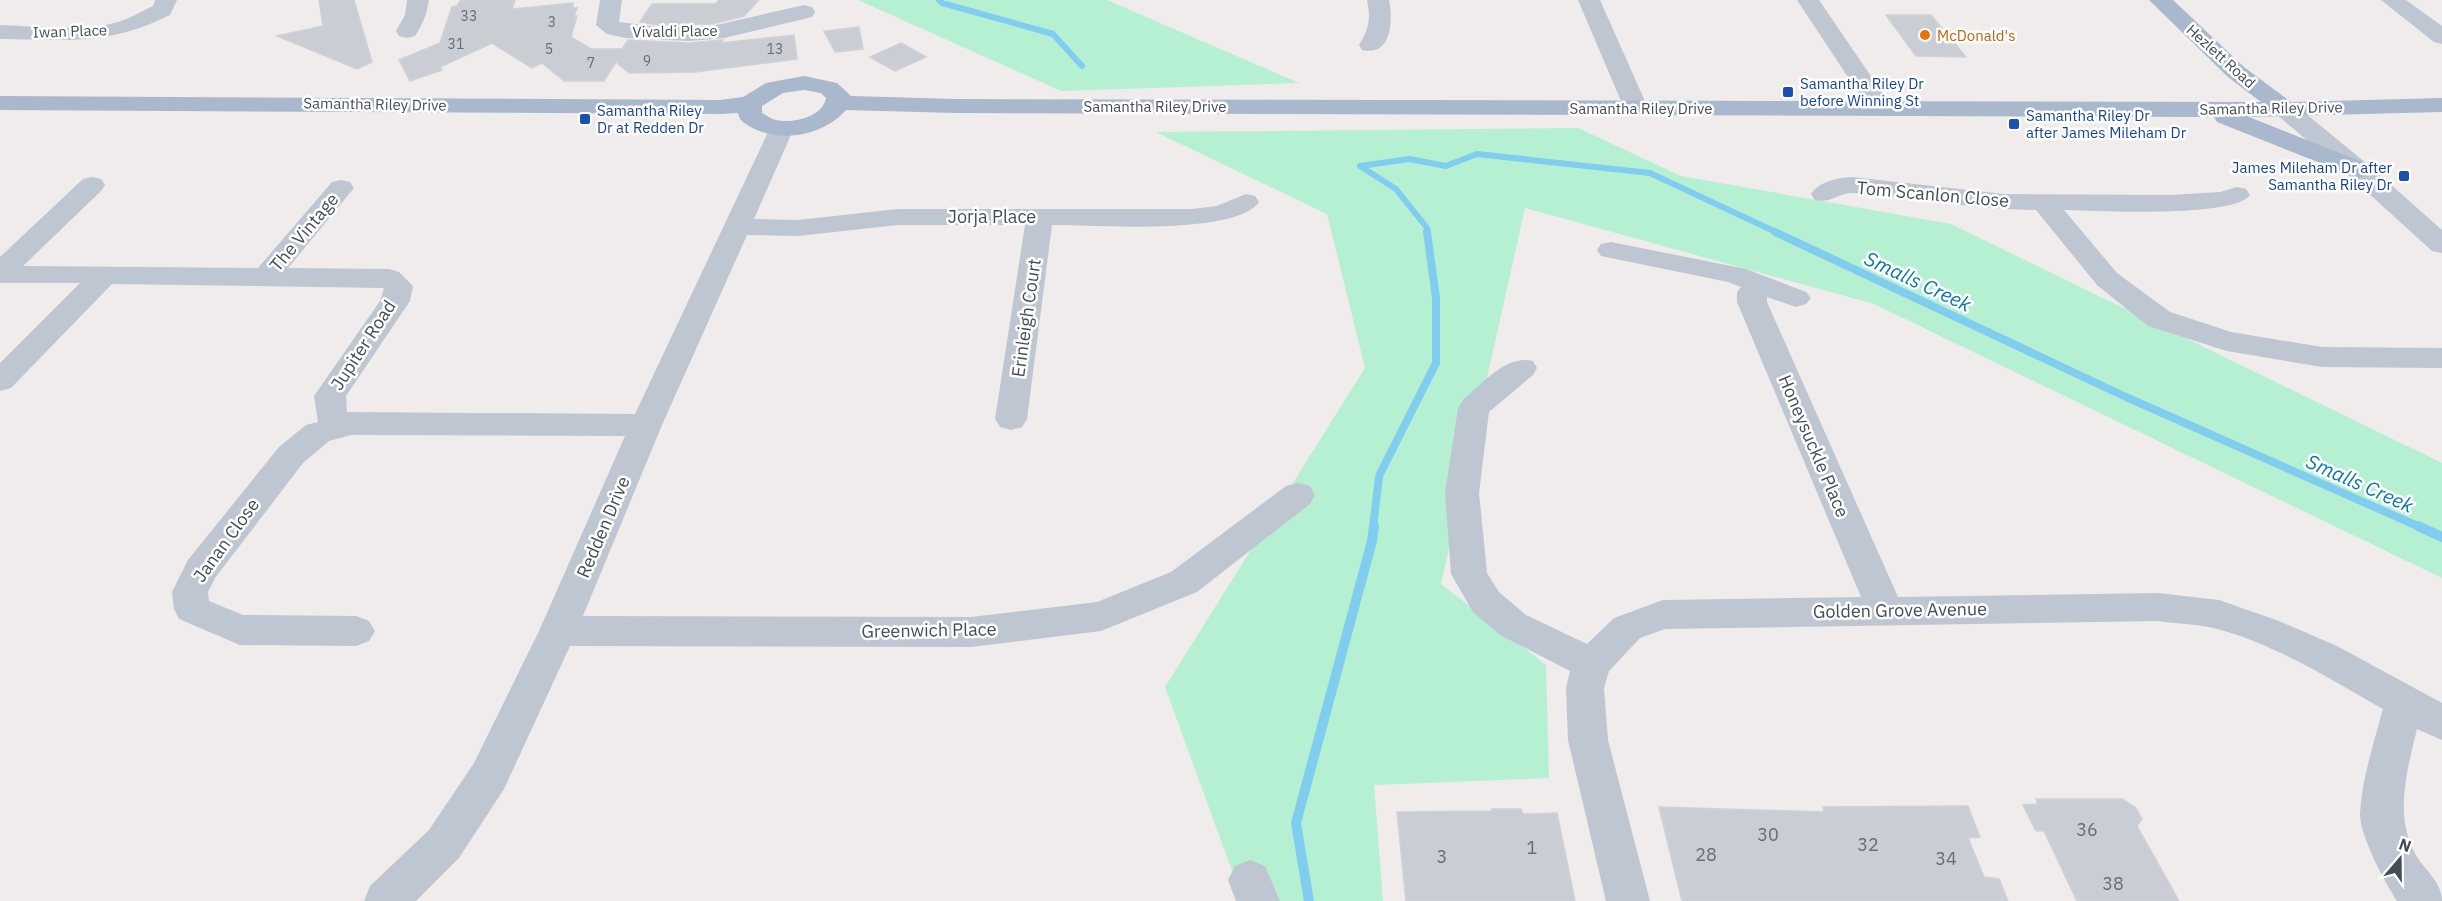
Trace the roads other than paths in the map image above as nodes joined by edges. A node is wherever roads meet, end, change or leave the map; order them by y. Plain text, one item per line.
1 (166, 0) edge
2 (611, 0) edge
3 (1378, 0) edge
4 (1589, 0) edge
5 (1808, 0) edge
6 (2160, 0) edge
7 (2392, 0) edge
8 (2419, 0) edge
9 (424, 1) edge
10 (804, 12) dead end
11 (2442, 16) edge
12 (407, 31) dead end
13 (0, 32) edge
14 (2442, 37) edge
15 (1370, 45) dead end
16 (0, 103) edge
17 (840, 103) junction
18 (750, 104) junction
19 (2442, 105) edge
20 (1636, 108) junction
21 (1880, 108) junction
22 (2192, 109) junction
23 (2285, 109) junction
24 (782, 128) junction
25 (2358, 170) junction
26 (92, 184) dead end
27 (341, 188) dead end
28 (1824, 194) dead end
29 (2237, 195) dead end
30 (1246, 202) dead end
31 (2043, 202) junction
32 (1040, 216) junction
33 (736, 227) junction
34 (2442, 245) edge
35 (1611, 250) dead end
36 (0, 273) edge
37 (104, 276) junction
38 (266, 276) junction
39 (1758, 282) junction
40 (1796, 298) dead end
41 (2442, 358) edge
42 (1522, 368) dead end
43 (0, 381) edge
44 (1011, 419) dead end
45 (351, 424) junction
46 (646, 425) junction
47 (1298, 495) dead end
48 (1885, 610) junction
49 (356, 631) dead end
50 (558, 631) junction
51 (1591, 664) junction
52 (2404, 704) junction
53 (2442, 723) edge
54 (386, 901) edge
55 (1628, 901) edge
56 (2423, 901) edge

1 - 13 street, Iwan Place
2 - 10 street, Vivaldi Place
3 - 15 street
4 - 20 street
5 - 21 street
6 - 23 main road, Hezlett Road
7 - 14 street
8 - 11 street
9 - 12 street
16 - 18 main road, Samantha Riley Drive
17 - 18 main road, Samantha Riley Drive
17 - 20 main road, Samantha Riley Drive
17 - 24 main road
18 - 24 main road
19 - 23 main road, Samantha Riley Drive
20 - 21 main road, Samantha Riley Drive
21 - 22 main road, Samantha Riley Drive
22 - 23 main road, Samantha Riley Drive
22 - 25 main road
23 - 25 street
24 - 33 street, Redden Drive
25 - 34 street
26 - 36 street
27 - 38 street, The Vintage
28 - 31 street, Tom Scanlon Close
29 - 31 street, Tom Scanlon Close
30 - 32 street, Jorja Place
31 - 41 street
32 - 33 street, Jorja Place
32 - 44 street, Erinleigh Court
33 - 46 street, Redden Drive
35 - 39 street
36 - 37 street, Jupiter Road
37 - 38 street, Jupiter Road
37 - 43 street
38 - 45 street, Jupiter Road
39 - 40 street
39 - 48 street, Honeysuckle Place
42 - 51 street
45 - 46 street
45 - 49 street, Janan Close
46 - 50 street, Redden Drive
47 - 50 street, Greenwich Place
48 - 51 street, Golden Grove Avenue
48 - 52 street, Golden Grove Avenue
50 - 54 street, Redden Drive
51 - 55 street
52 - 53 street, Golden Grove Avenue
52 - 56 street

